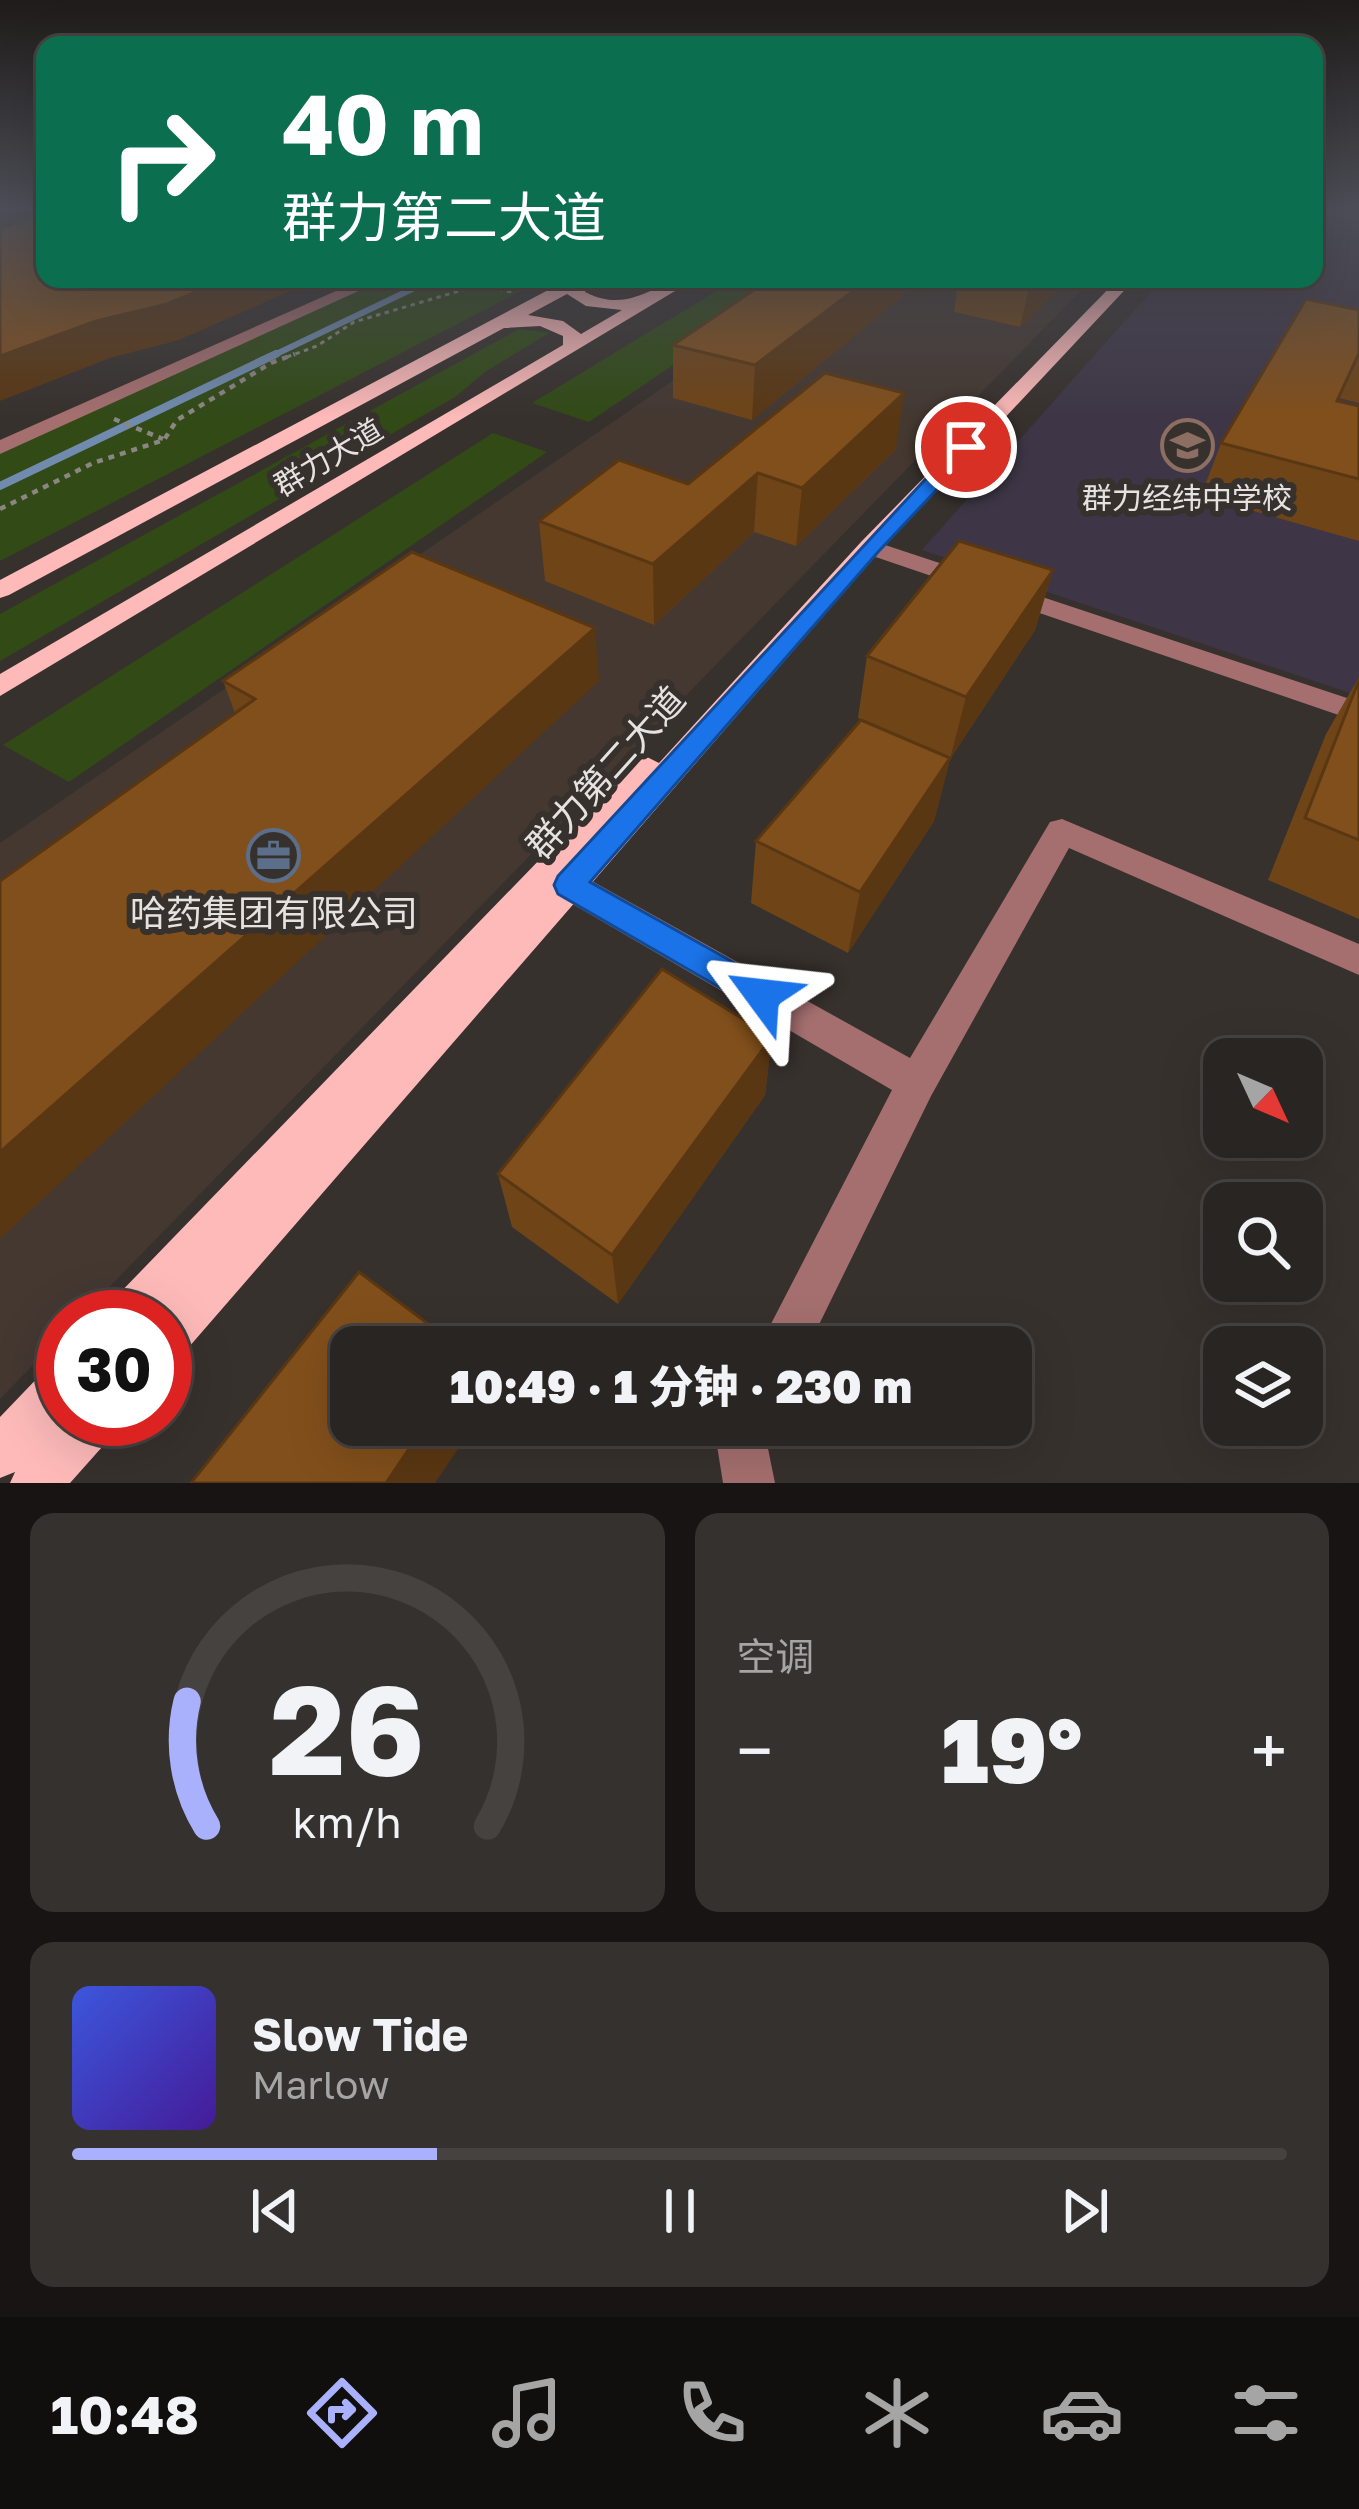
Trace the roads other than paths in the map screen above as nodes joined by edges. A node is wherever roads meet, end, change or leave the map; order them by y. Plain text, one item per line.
1 (357, 288) edge
2 (564, 288) edge
3 (577, 288) edge
4 (672, 288) edge
5 (1100, 288) edge
6 (1118, 288) edge
7 (652, 300) junction
8 (492, 327) junction
9 (572, 348) junction
10 (0, 448) edge
11 (870, 547) junction
12 (0, 590) edge
13 (0, 687) edge
14 (1359, 712) edge
15 (569, 885) junction
16 (1359, 960) edge
17 (917, 1083) junction
18 (154, 1290) edge
19 (192, 1308) edge
20 (795, 1326) edge
21 (36, 1415) edge
22 (69, 1446) edge
23 (742, 1446) edge
24 (0, 1453) edge
25 (36, 1483) edge
26 (749, 1483) edge

1 - 10 street
2 - 8 main road, 群力大道
3 - 7 main road
4 - 7 main road, 群力大道
5 - 18 main road, 群力第二大道
6 - 11 main road, 群力第二大道
7 - 9 main road, 群力大道
8 - 9 main road
8 - 12 main road, 群力大道
9 - 13 main road, 群力大道
11 - 14 street
11 - 15 main road, 群力第二大道
15 - 17 street
15 - 19 main road, 群力第二大道
16 - 17 street
17 - 20 street
21 - 24 main road
22 - 25 main road
23 - 26 street

